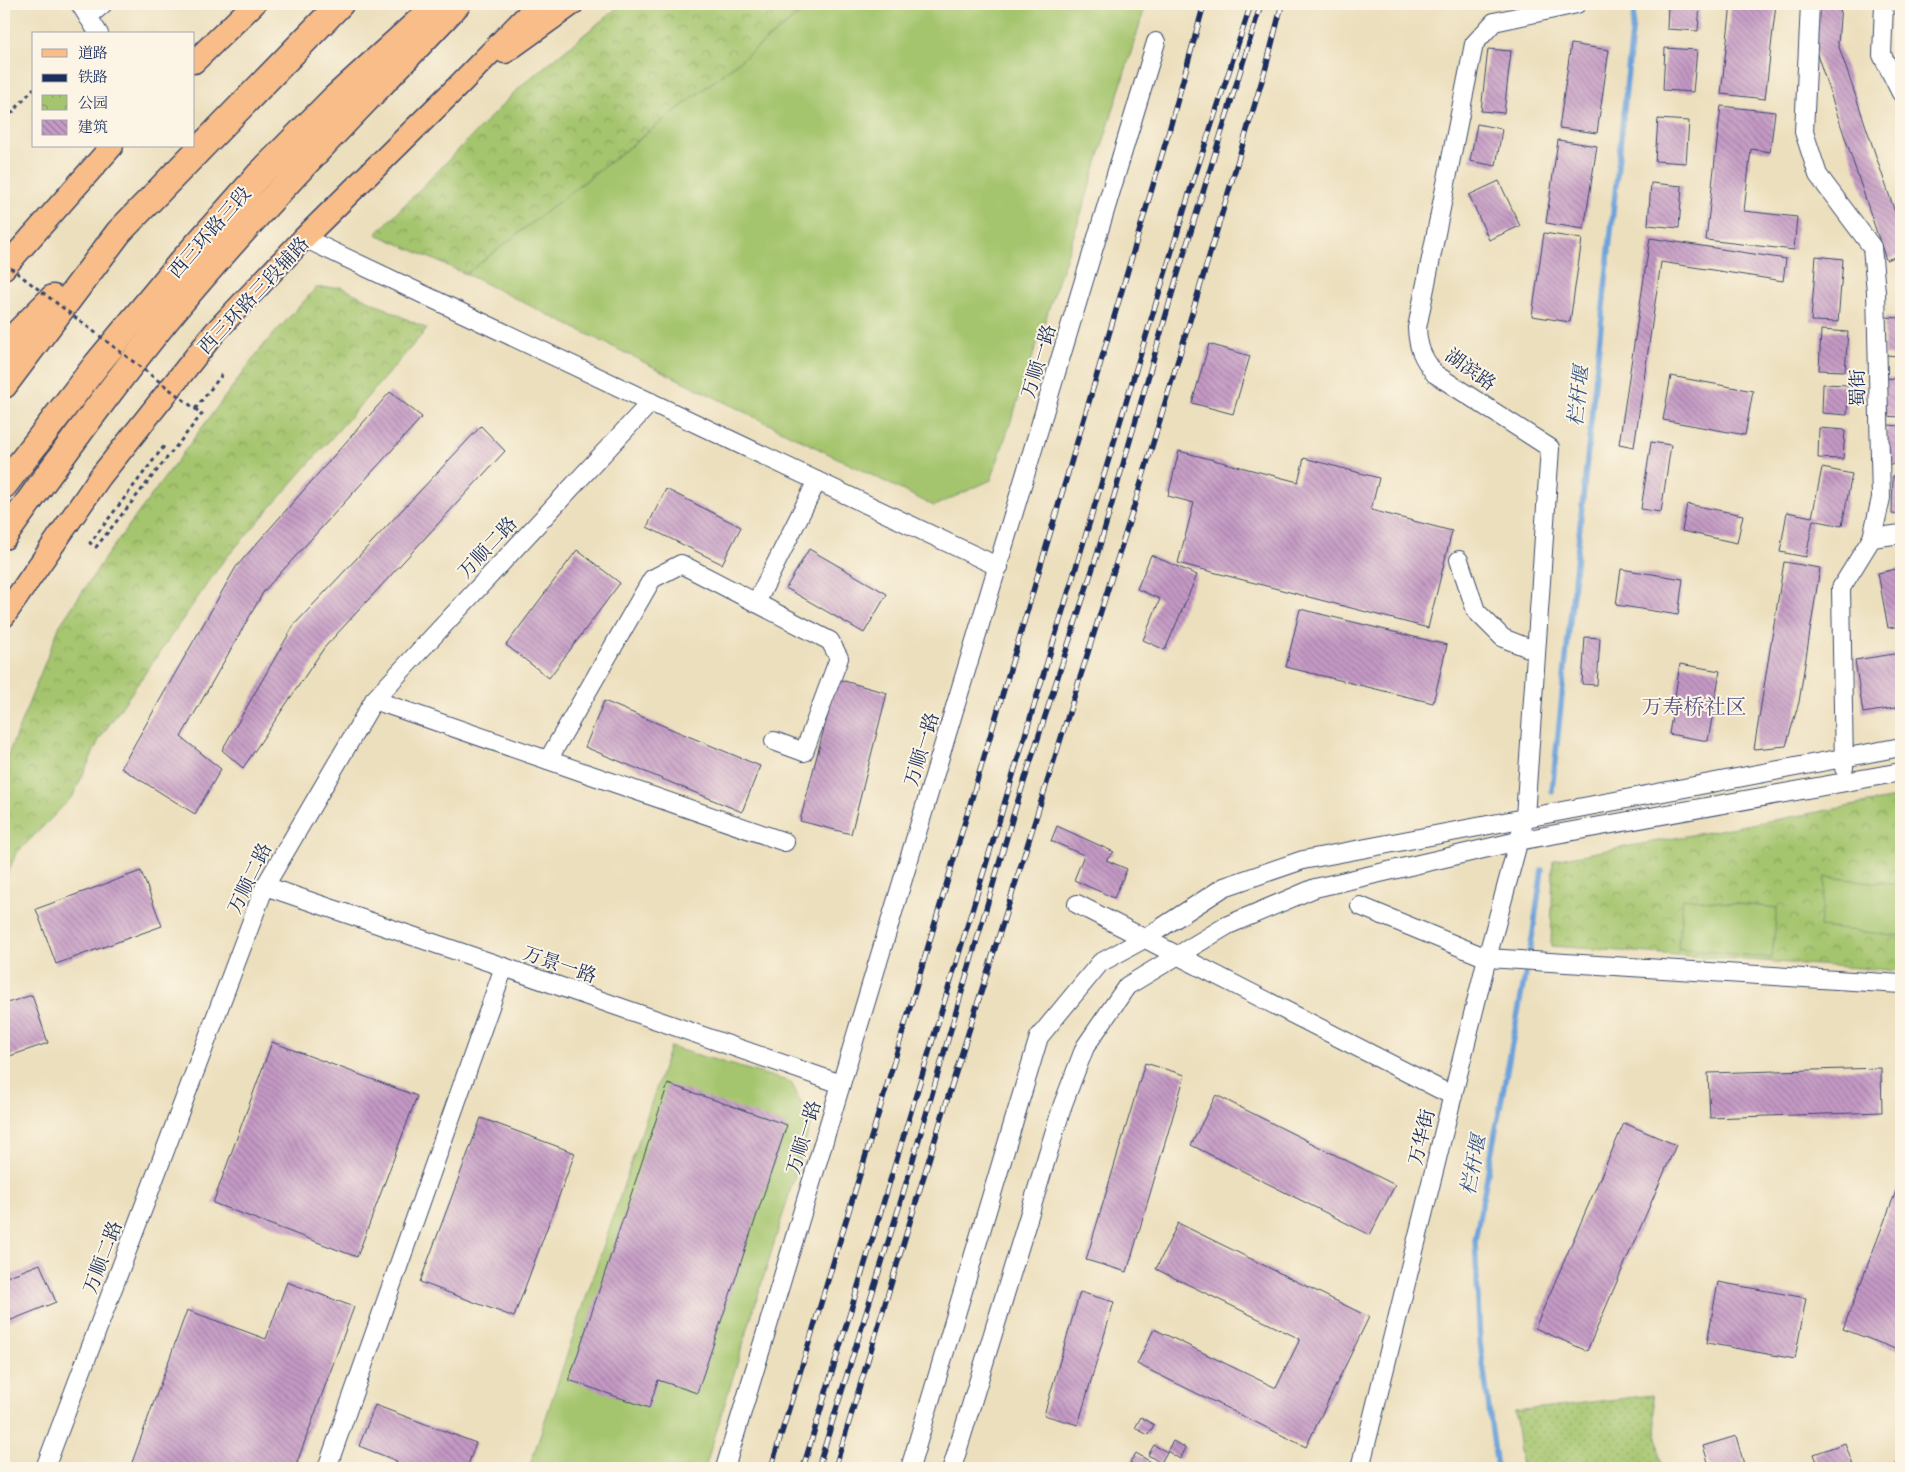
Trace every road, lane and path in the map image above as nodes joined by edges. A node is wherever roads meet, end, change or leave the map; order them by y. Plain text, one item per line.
1 (103, 4) edge
2 (254, 4) edge
3 (340, 4) edge
4 (441, 4) edge
5 (458, 4) edge
6 (538, 4) edge
7 (572, 4) edge
8 (1577, 4) edge
9 (1810, 4) edge
10 (1884, 4) edge
11 (84, 10) edge
12 (98, 32) edge
13 (1156, 42) dead end
14 (195, 61) edge
15 (456, 88) junction
16 (32, 90) edge
17 (1901, 93) edge
18 (4, 118) edge
19 (110, 148) edge
20 (119, 232) junction
21 (304, 238) junction
22 (4, 263) edge
23 (4, 268) edge
24 (4, 346) edge
25 (224, 372) dead end
26 (4, 385) edge
27 (651, 402) junction
28 (195, 409) junction
29 (165, 445) dead end
30 (817, 480) junction
31 (4, 485) edge
32 (1901, 534) edge
33 (4, 536) edge
34 (1872, 538) junction
35 (1459, 560) dead end
36 (998, 566) junction
37 (756, 603) junction
38 (4, 616) edge
39 (1536, 651) junction
40 (374, 700) junction
41 (774, 741) dead end
42 (1901, 747) edge
43 (1843, 757) junction
44 (548, 760) junction
45 (1901, 772) edge
46 (1846, 782) junction
47 (1525, 817) junction
48 (1518, 841) junction
49 (785, 842) dead end
50 (265, 886) junction
51 (1077, 904) dead end
52 (1360, 906) dead end
53 (1144, 939) junction
54 (1178, 956) junction
55 (1487, 958) junction
56 (504, 967) junction
57 (1901, 984) edge
58 (842, 1084) junction
59 (1453, 1096) junction
60 (45, 1468) edge
61 (328, 1468) edge
62 (725, 1468) edge
63 (910, 1468) edge
64 (952, 1468) edge
65 (1360, 1468) edge

1 - 11 street
2 - 14 main road
3 - 20 highway
4 - 31 highway, 西三环路三段
5 - 33 highway
6 - 15 main road, 西三环路三段辅路
7 - 15 main road
8 - 39 street, 湖滨路
9 - 34 street, 蜀街
10 - 17 street
11 - 12 street
13 - 36 street, 万顺一路
15 - 21 main road, 西三环路三段辅路
16 - 18 path
19 - 23 main road
20 - 24 highway
20 - 26 highway
21 - 27 street
21 - 38 main road, 西三环路三段辅路
22 - 28 path, bridge
25 - 28 path
27 - 30 street
27 - 40 street, 万顺二路
28 - 29 path, bridge
30 - 36 street
30 - 37 street
32 - 34 street
34 - 43 street, 蜀街
35 - 39 street
36 - 58 street, 万顺一路
37 - 41 street
37 - 44 street
39 - 47 street, 湖滨路
40 - 44 street
40 - 50 street, 万顺二路
42 - 43 street
43 - 46 street, 蜀街
43 - 47 street
44 - 49 street
45 - 46 street
46 - 48 street
47 - 48 street, 万华街
47 - 53 street
48 - 54 street
48 - 55 street, 万华街
50 - 56 street, 万景一路
50 - 60 street, 万顺二路
51 - 53 street
52 - 55 street
53 - 54 street
53 - 63 street
54 - 59 street
54 - 64 street
55 - 57 street
55 - 59 street, 万华街
56 - 58 street, 万景一路
56 - 61 street
58 - 62 street, 万顺一路
59 - 65 street, 万华街

